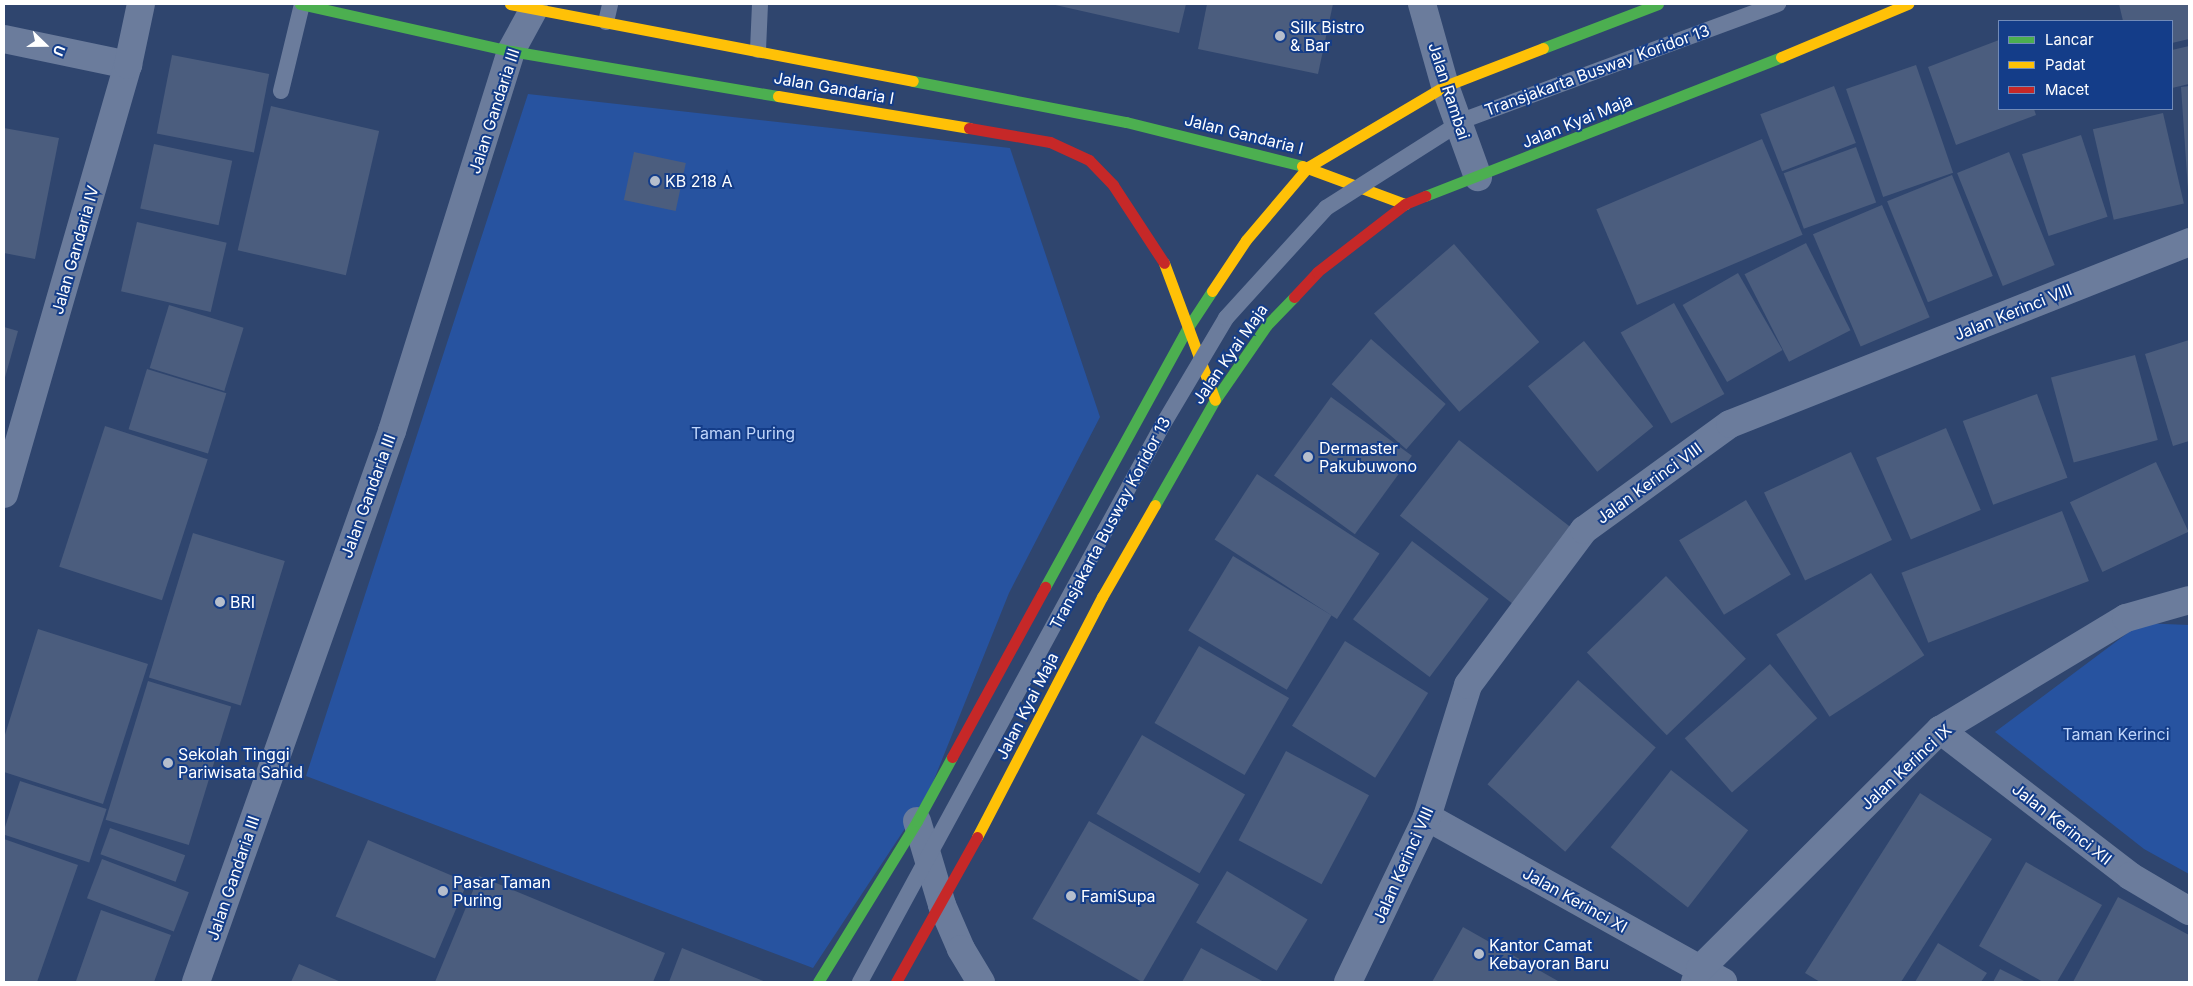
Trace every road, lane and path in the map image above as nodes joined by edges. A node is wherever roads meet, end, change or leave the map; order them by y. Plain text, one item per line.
1 (141, 4) edge
2 (301, 4) edge
3 (610, 4) edge
4 (760, 4) edge
5 (1422, 4) edge
6 (1658, 4) edge
7 (1778, 4) edge
8 (1908, 4) edge
9 (522, 6) edge
10 (606, 22) junction
11 (4, 39) edge
12 (758, 50) junction
13 (511, 51) junction
14 (128, 65) junction
15 (1445, 86) junction
16 (281, 90) dead end
17 (1308, 167) junction
18 (1478, 177) junction
19 (1405, 204) junction
20 (2189, 242) edge
21 (1187, 329) junction
22 (1215, 400) junction
23 (4, 494) edge
24 (2189, 600) edge
25 (1940, 730) junction
26 (1427, 817) junction
27 (917, 821) junction
28 (942, 906) junction
29 (2189, 911) edge
30 (1706, 978) edge
31 (196, 982) edge
32 (818, 982) edge
33 (860, 982) edge
34 (896, 982) edge
35 (981, 982) edge
36 (1348, 982) edge

1 - 14 street, Jalan Gandaria IV
2 - 13 main road, Jalan Gandaria I
2 - 16 lane
3 - 10 lane
4 - 12 lane
5 - 15 street, Jalan Rambai
6 - 15 main road
7 - 33 lane, Transjakarta Busway Koridor 13, bridge
8 - 18 main road, Jalan Kyai Maja
9 - 10 main road, Jalan Gandaria I
9 - 13 street, Jalan Gandaria III
10 - 12 main road, Jalan Gandaria I
11 - 14 street
12 - 17 main road, Jalan Gandaria I
13 - 21 main road, Jalan Gandaria I
13 - 31 street, Jalan Gandaria III
14 - 23 street, Jalan Gandaria IV
15 - 17 main road
15 - 18 street, Jalan Rambai
17 - 19 main road, Jalan Gandaria I
17 - 21 main road
18 - 19 main road, Jalan Kyai Maja
19 - 22 main road, Jalan Kyai Maja
20 - 26 street, Jalan Kerinci VIII
21 - 22 main road, Jalan Gandaria I
21 - 27 main road
22 - 28 main road, Jalan Kyai Maja
24 - 25 street, Jalan Kerinci IX
25 - 29 street, Jalan Kerinci XII
25 - 30 street, Jalan Kerinci IX
26 - 30 street, Jalan Kerinci XI
26 - 36 street, Jalan Kerinci VIII
27 - 28 street
27 - 32 main road
28 - 34 main road, Jalan Kyai Maja
28 - 35 street

